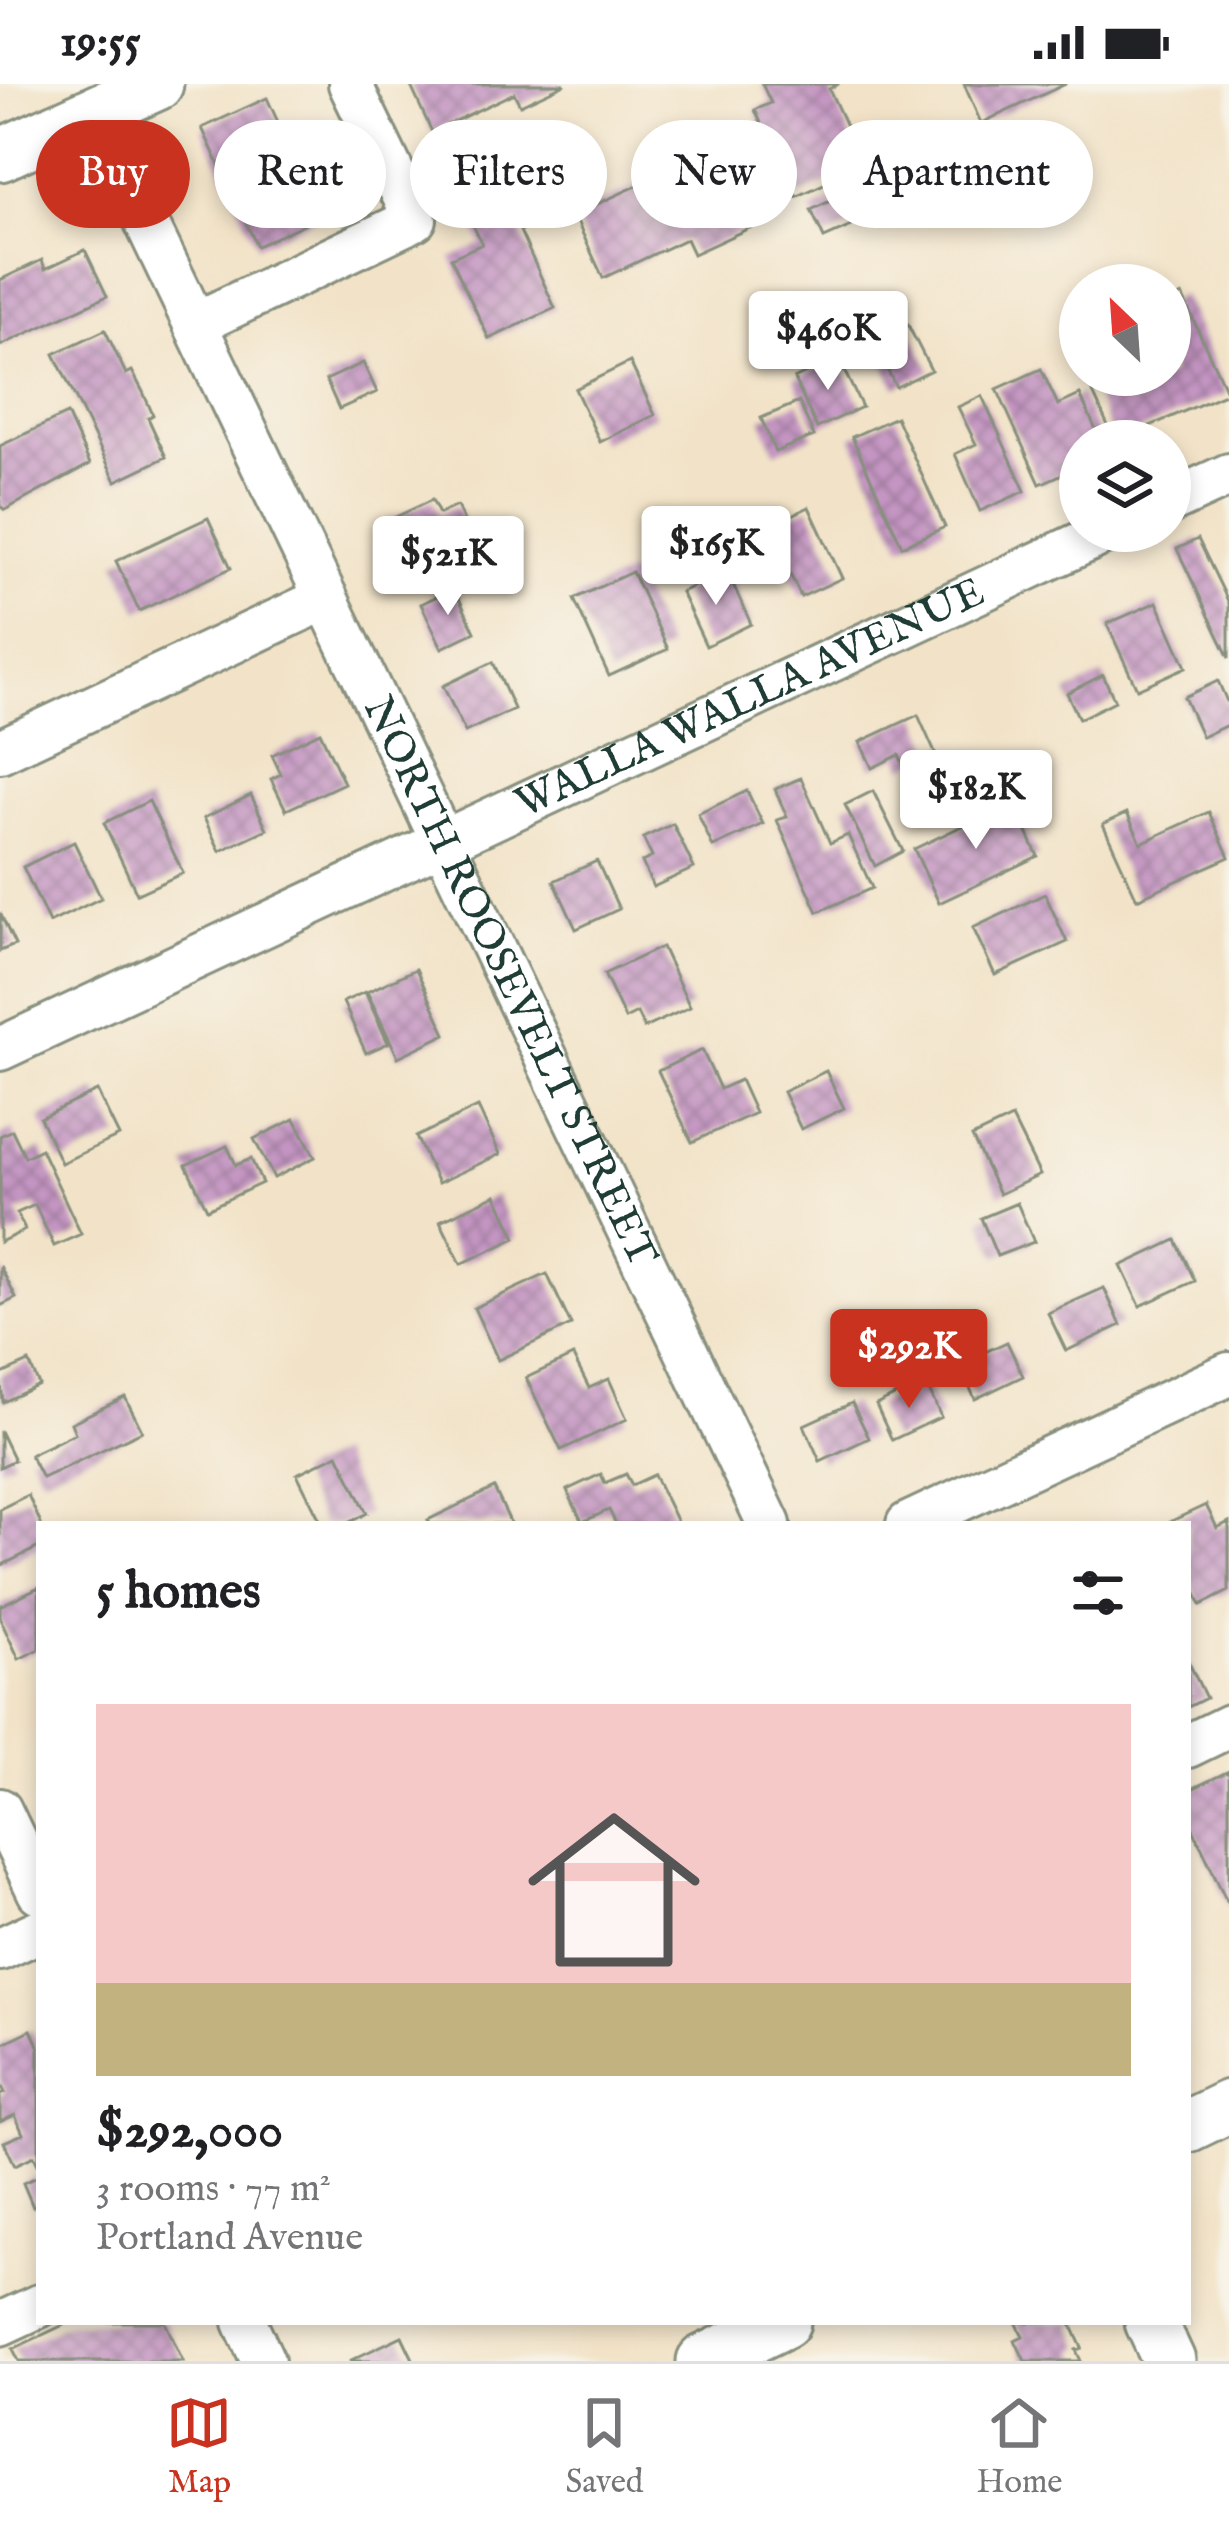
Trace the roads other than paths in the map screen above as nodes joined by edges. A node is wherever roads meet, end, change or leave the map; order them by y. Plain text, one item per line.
1 (158, 84) edge
2 (350, 84) edge
3 (94, 113) junction
4 (0, 155) edge
5 (195, 324) junction
6 (1229, 475) edge
7 (1191, 492) edge
8 (1063, 552) edge
9 (326, 598) junction
10 (0, 752) edge
11 (443, 842) junction
12 (0, 1049) edge
13 (1229, 1374) edge
14 (768, 1521) edge
15 (914, 1521) edge
16 (1229, 1726) edge
17 (1191, 1745) edge
18 (0, 1810) edge
19 (36, 1886) edge
20 (36, 1932) edge
21 (0, 1949) edge
22 (1229, 2106) edge
23 (1191, 2125) edge
24 (36, 2307) edge
25 (0, 2324) edge
26 (246, 2325) edge
27 (778, 2325) edge
28 (1152, 2325) edge
29 (263, 2361) edge
30 (704, 2361) edge
31 (1169, 2361) edge

1 - 3 main road
2 - 5 street
3 - 4 main road
3 - 5 street, NORTH ROOSEVELT STREET
5 - 9 street, NORTH ROOSEVELT STREET
6 - 7 street
8 - 11 street, WALLA WALLA AVENUE
9 - 10 street
9 - 11 street, NORTH ROOSEVELT STREET
11 - 12 street, WALLA WALLA AVENUE
11 - 14 street, NORTH ROOSEVELT STREET
13 - 15 street
16 - 17 street
18 - 19 street
20 - 21 street
22 - 23 main road
24 - 25 street
26 - 29 street
27 - 30 main road
28 - 31 main road

